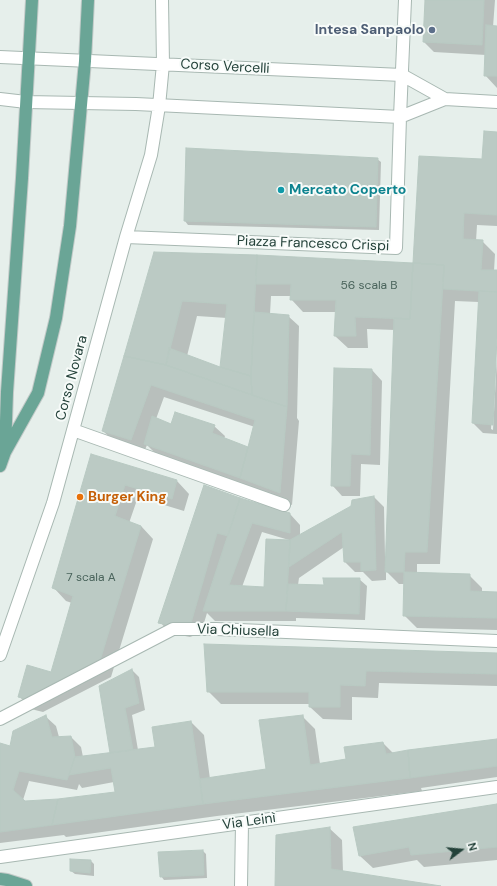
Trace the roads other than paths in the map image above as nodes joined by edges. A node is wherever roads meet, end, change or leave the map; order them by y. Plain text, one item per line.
1 (32, 0) edge
2 (88, 0) edge
3 (162, 0) edge
4 (405, 0) edge
5 (0, 57) edge
6 (28, 58) junction
7 (85, 61) junction
8 (163, 64) junction
9 (402, 75) junction
10 (0, 99) edge
11 (445, 99) junction
12 (26, 102) junction
13 (497, 102) edge
14 (81, 104) junction
15 (159, 106) junction
16 (400, 116) junction
17 (126, 237) junction
18 (73, 430) junction
19 (5, 452) junction
20 (0, 466) edge
21 (284, 505) dead end
22 (497, 641) edge
23 (0, 655) edge
24 (0, 719) edge
25 (497, 787) edge
26 (242, 823) junction
27 (0, 857) edge
28 (0, 879) edge
29 (26, 886) edge
30 (241, 886) edge

1 - 6 main road, Corso Novara
2 - 7 main road, Corso Novara
3 - 8 street, Corso Novara
4 - 9 street, Piazza Francesco Crispi
5 - 6 street, Corso Vercelli
6 - 7 street, Corso Vercelli
6 - 12 main road, Corso Novara
7 - 8 street, Corso Vercelli
7 - 14 main road, Corso Novara
8 - 9 street, Corso Vercelli
8 - 15 street, Corso Novara
9 - 11 street, Corso Vercelli
9 - 16 street, Piazza Francesco Crispi
10 - 12 street, Corso Vercelli
11 - 13 street, Corso Vercelli
11 - 16 street, Corso Vercelli
12 - 14 street, Corso Vercelli
12 - 19 main road, Corso Novara
14 - 15 street, Corso Vercelli
14 - 19 main road, Corso Novara
15 - 16 street, Corso Vercelli
15 - 17 street, Corso Novara
16 - 17 street, Piazza Francesco Crispi
17 - 18 street, Corso Novara
18 - 21 street
18 - 23 street, Corso Novara
19 - 20 main road, Corso Novara
22 - 24 street, Via Chiusella
25 - 26 street, Via Leinì
26 - 27 street, Via Leinì
26 - 30 street
28 - 29 main road

